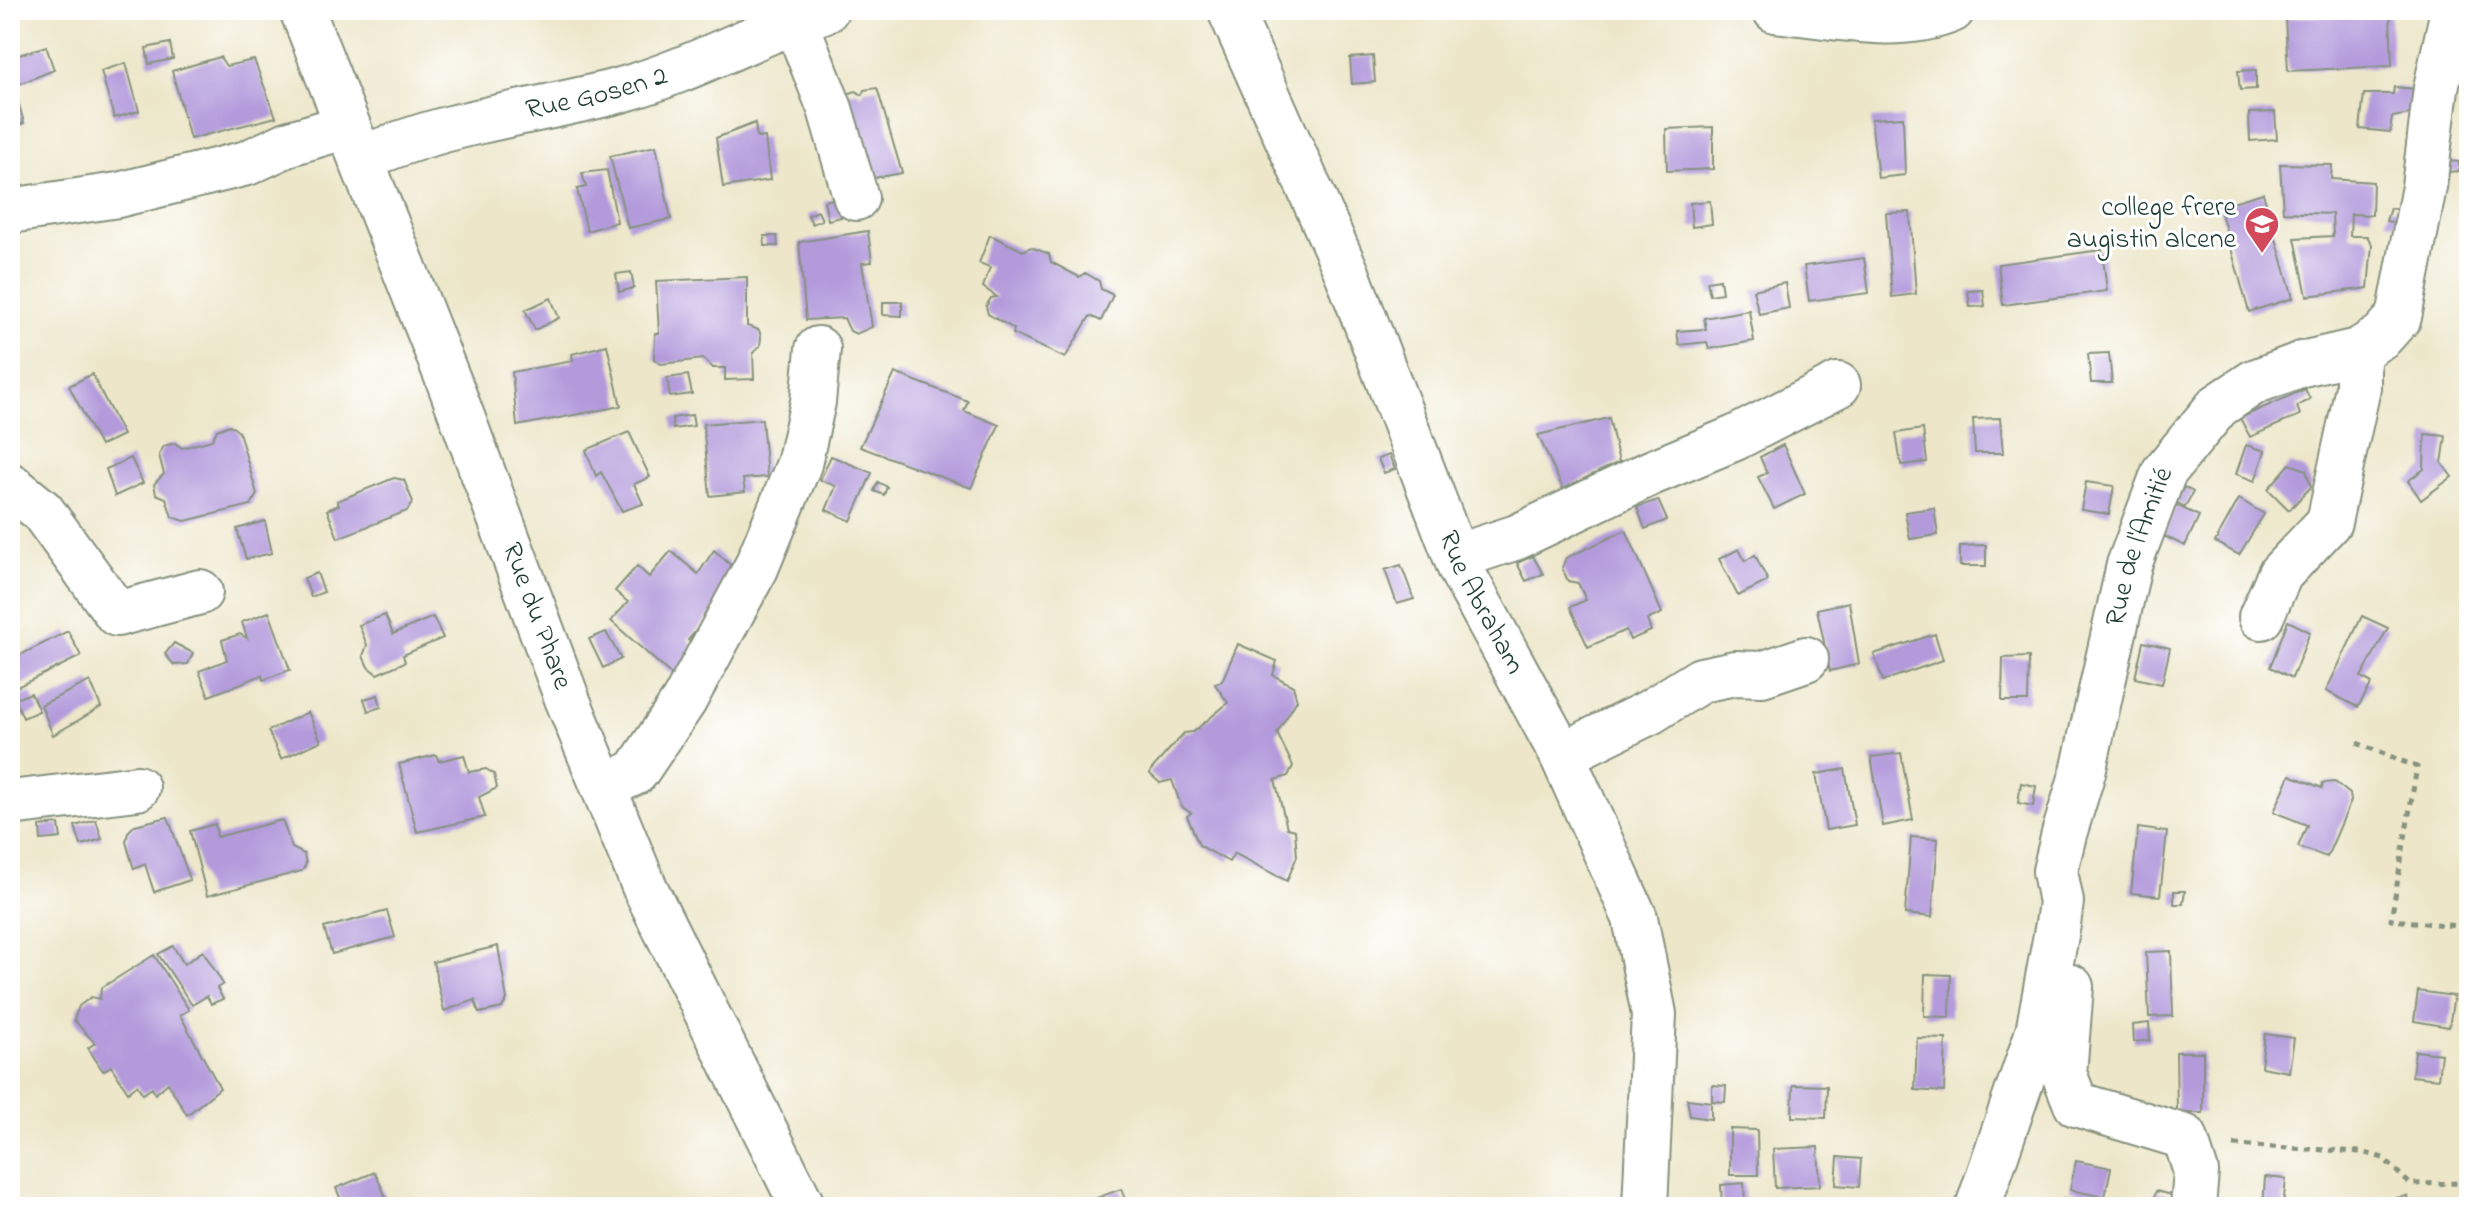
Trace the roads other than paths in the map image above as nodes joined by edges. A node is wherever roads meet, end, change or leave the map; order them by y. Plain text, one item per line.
1 (302, 10) edge
2 (1230, 10) edge
3 (1784, 10) edge
4 (1952, 10) edge
5 (2453, 10) edge
6 (811, 15) edge
7 (355, 142) junction
8 (856, 198) dead end
9 (10, 211) edge
10 (818, 349) dead end
11 (2358, 351) junction
12 (1838, 385) dead end
13 (10, 485) edge
14 (1456, 557) junction
15 (200, 592) dead end
16 (2261, 617) dead end
17 (1806, 659) dead end
18 (1562, 755) junction
19 (604, 787) junction
20 (137, 788) dead end
21 (28, 801) edge
22 (2058, 924) junction
23 (803, 1207) edge
24 (1645, 1207) edge
25 (1978, 1207) edge
26 (2193, 1207) edge

1 - 7 street, Rue du Phare
2 - 14 street, Rue Abraham
3 - 4 street
5 - 11 street, Rue de l'Amitié
6 - 7 street, Rue Gosen 2
6 - 8 street
7 - 9 street, Rue Gosen 2
7 - 19 street, Rue du Phare
10 - 19 street
11 - 16 street
11 - 22 street, Rue de l'Amitié
12 - 14 street
13 - 15 street
14 - 18 street, Rue Abraham
17 - 18 street
18 - 24 street, Rue Abraham
19 - 23 street, Rue du Phare
20 - 21 street
22 - 25 street, Rue de l'Amitié
22 - 26 street

